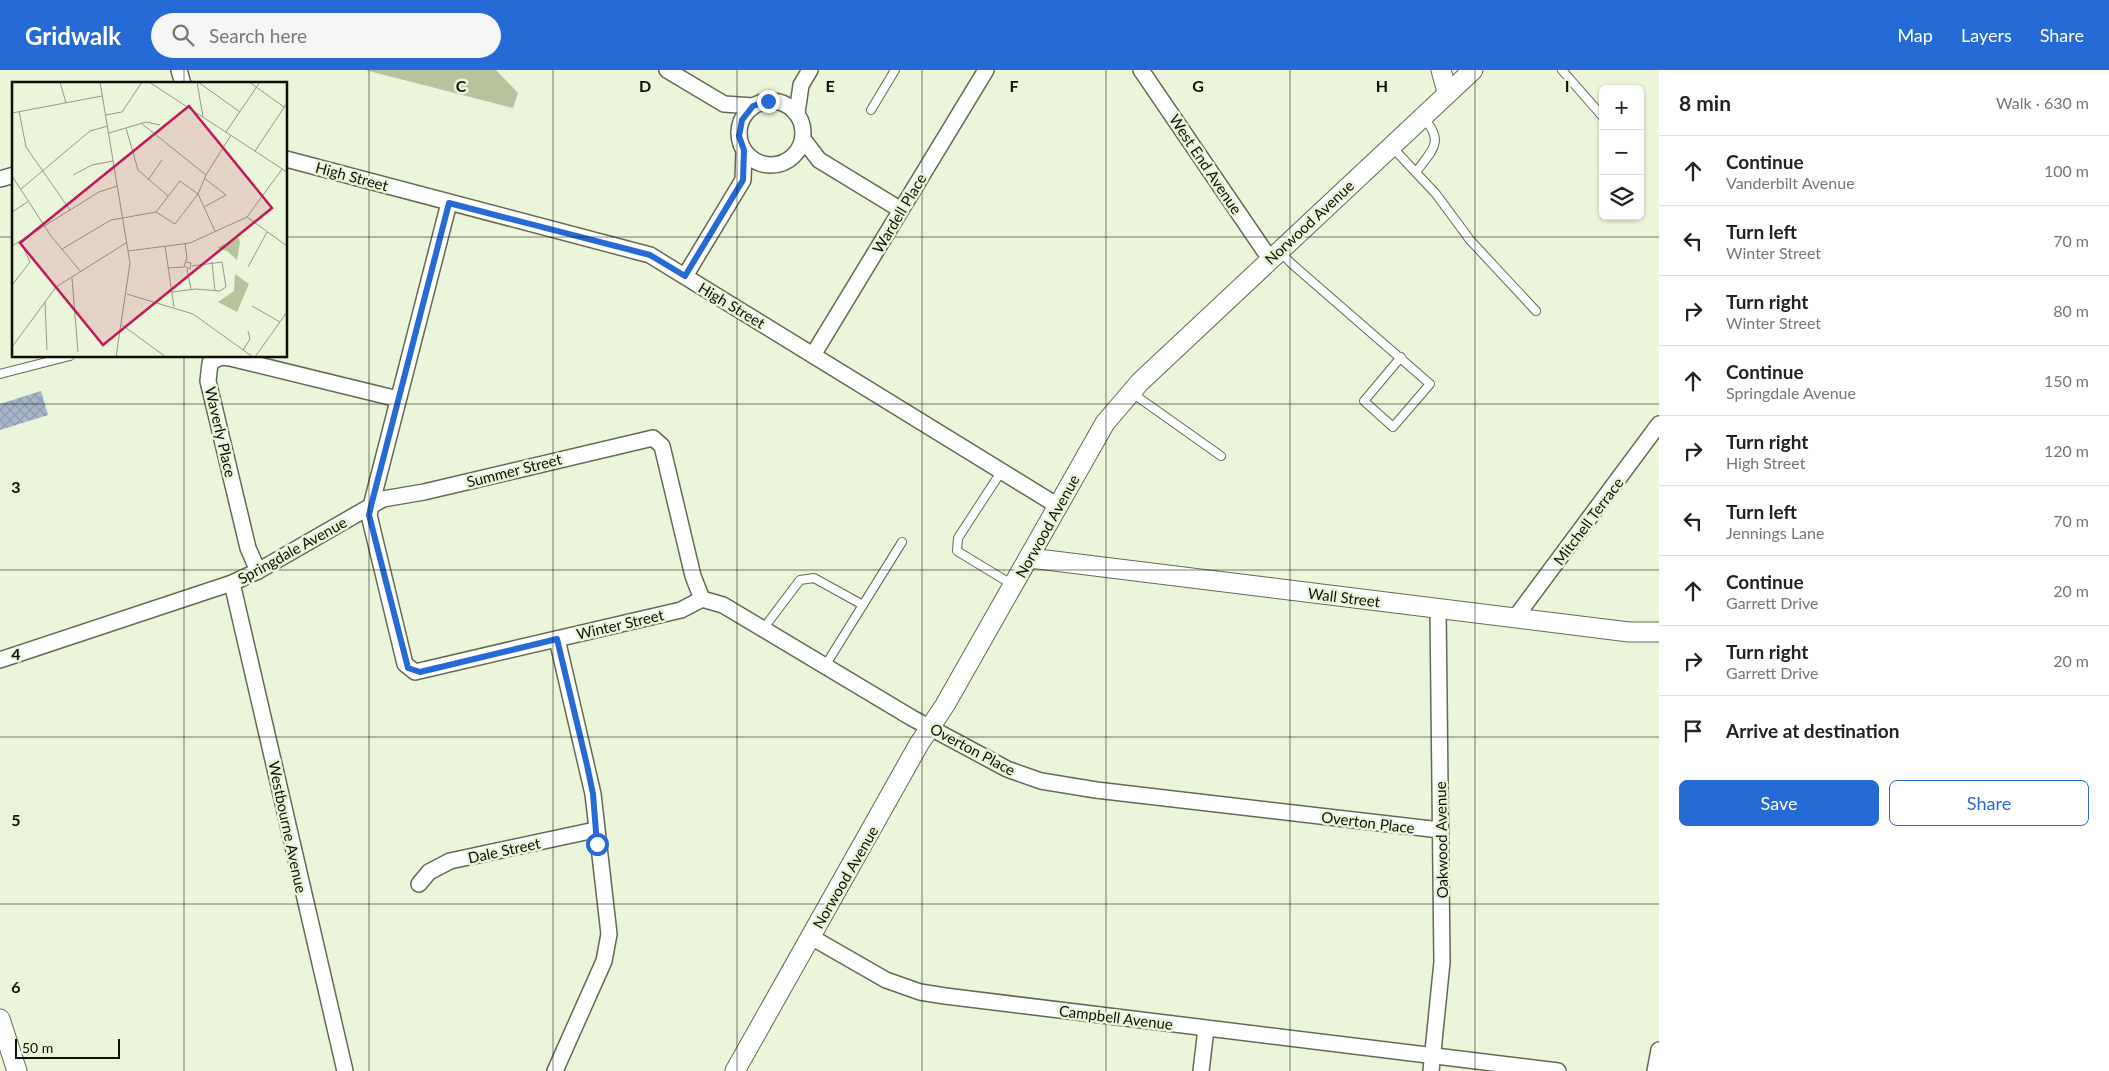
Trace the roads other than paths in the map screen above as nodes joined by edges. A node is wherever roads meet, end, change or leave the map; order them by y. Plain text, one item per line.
1 (667, 70) edge
2 (810, 70) edge
3 (895, 70) edge
4 (986, 70) edge
5 (1141, 70) edge
6 (1441, 70) edge
7 (1473, 70) edge
8 (1562, 70) edge
9 (801, 85) junction
10 (1447, 92) junction
11 (776, 101) junction
12 (724, 104) junction
13 (753, 106) junction
14 (871, 110) dead end
15 (1599, 112) edge
16 (797, 113) junction
17 (1422, 116) junction
18 (739, 129) junction
19 (803, 139) junction
20 (1390, 146) junction
21 (744, 150) junction
22 (790, 159) junction
23 (288, 160) edge
24 (818, 160) junction
25 (767, 165) junction
26 (1416, 172) junction
27 (743, 180) junction
28 (449, 203) junction
29 (901, 210) junction
30 (1275, 255) junction
31 (685, 276) junction
32 (1536, 311) dead end
33 (813, 355) junction
34 (1401, 357) junction
35 (62, 358) edge
36 (218, 358) edge
37 (230, 358) edge
38 (0, 374) edge
39 (1130, 392) junction
40 (398, 400) junction
41 (1659, 424) edge
42 (1220, 456) dead end
43 (1001, 472) junction
44 (371, 506) junction
45 (1058, 506) junction
46 (902, 542) dead end
47 (1030, 558) junction
48 (258, 571) junction
49 (232, 583) junction
50 (1014, 585) junction
51 (702, 599) junction
52 (863, 605) junction
53 (1438, 609) junction
54 (1516, 618) junction
55 (763, 629) junction
56 (1659, 632) edge
57 (557, 639) junction
58 (0, 660) edge
59 (825, 666) junction
60 (931, 727) junction
61 (595, 830) junction
62 (1440, 830) junction
63 (419, 884) dead end
64 (811, 937) junction
65 (0, 1019) edge
66 (1206, 1029) junction
67 (1659, 1050) edge
68 (1432, 1063) edge
69 (17, 1071) edge
70 (345, 1071) edge
71 (555, 1071) edge
72 (734, 1071) edge
73 (1201, 1071) edge
74 (1558, 1071) edge
75 (1655, 1071) edge

1 - 12 street
2 - 9 street
3 - 14 lane
4 - 29 street, Wardell Place
5 - 30 street, West End Avenue
6 - 10 street
7 - 10 street, Norwood Avenue
8 - 15 lane
9 - 11 street
9 - 16 street
10 - 17 street, Norwood Avenue
11 - 13 street
11 - 16 street
12 - 13 street
12 - 18 street
13 - 18 street
16 - 19 street
17 - 20 street, Norwood Avenue
17 - 26 lane
18 - 21 street
19 - 22 street
19 - 24 street
20 - 26 lane
20 - 30 street, Norwood Avenue
21 - 25 street
21 - 27 street
22 - 24 street
22 - 25 street
23 - 28 street, High Street
24 - 29 street
25 - 27 street
26 - 32 lane
27 - 31 street
28 - 31 street, High Street
28 - 40 street
29 - 33 street, Wardell Place
30 - 34 lane
30 - 39 street, Norwood Avenue
31 - 33 street, High Street
33 - 43 street, High Street
34 - 34 lane
35 - 38 lane
36 - 48 street, Waverly Place
37 - 40 street, Waverly Place
39 - 42 lane
39 - 45 street, Norwood Avenue
40 - 44 street
41 - 54 street, Mitchell Terrace
43 - 45 street, High Street
43 - 50 lane
44 - 48 street, Springdale Avenue
44 - 51 street, Summer Street
44 - 57 street, Winter Street
45 - 47 street, Norwood Avenue
46 - 52 lane
47 - 50 street, Norwood Avenue
47 - 53 street, Wall Street
48 - 49 street, Springdale Avenue
49 - 58 street, Springdale Avenue
49 - 70 street, Westbourne Avenue
50 - 60 street, Norwood Avenue
51 - 55 street, Overton Place
51 - 57 street, Winter Street
52 - 55 lane
52 - 59 lane
53 - 54 street, Wall Street
53 - 62 street, Oakwood Avenue
54 - 56 street, Wall Street
55 - 59 street, Overton Place
57 - 61 street
59 - 60 street, Overton Place
60 - 62 street, Overton Place
60 - 64 street, Norwood Avenue
61 - 63 street, Dale Street
61 - 71 street
62 - 68 street, Oakwood Avenue
64 - 66 street, Campbell Avenue
64 - 72 street, Norwood Avenue
65 - 69 street
66 - 68 street, Campbell Avenue
66 - 73 street
67 - 75 street
68 - 74 street, Campbell Avenue

